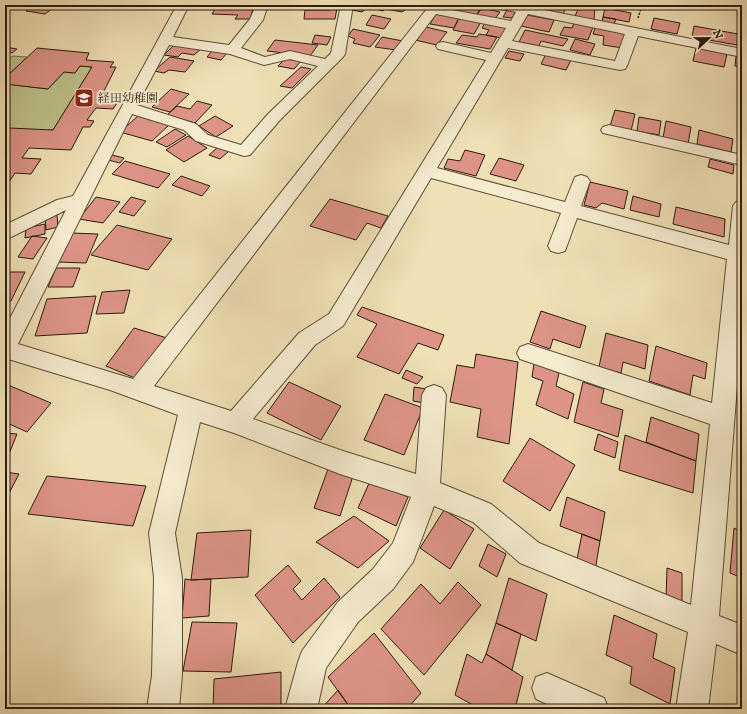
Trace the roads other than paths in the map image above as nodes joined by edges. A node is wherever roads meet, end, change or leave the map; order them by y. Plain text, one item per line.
1 (183, 5) edge
2 (262, 5) edge
3 (347, 5) edge
4 (500, 5) edge
5 (435, 8) edge
6 (524, 10) junction
7 (514, 26) junction
8 (633, 31) junction
9 (164, 40) junction
10 (504, 43) junction
11 (443, 46) dead end
12 (232, 50) junction
13 (742, 53) edge
14 (495, 58) junction
15 (328, 64) junction
16 (127, 109) junction
17 (609, 130) dead end
18 (742, 160) edge
19 (427, 171) junction
20 (581, 181) dead end
21 (80, 200) junction
22 (742, 206) edge
23 (572, 210) junction
24 (5, 233) edge
25 (558, 246) dead end
26 (740, 256) edge
27 (5, 349) edge
28 (528, 353) dead end
29 (138, 390) junction
30 (434, 395) dead end
31 (191, 409) junction
32 (722, 417) junction
33 (235, 423) junction
34 (427, 490) junction
35 (704, 624) junction
36 (742, 640) edge
37 (547, 688) dead end
38 (163, 709) edge
39 (301, 709) edge
40 (593, 709) edge
41 (692, 709) edge

1 - 9 street
2 - 12 street
3 - 15 street
4 - 6 street
5 - 7 street
5 - 29 street
6 - 7 street
6 - 8 street
7 - 10 street
8 - 10 street
8 - 13 street
9 - 12 street
9 - 16 street
10 - 14 street
11 - 14 street
12 - 15 street
14 - 19 street
15 - 16 street
16 - 21 street
17 - 18 street
19 - 23 street
19 - 33 street
20 - 23 street
21 - 24 street
21 - 27 street
22 - 26 street
23 - 25 street
23 - 26 street
26 - 32 street
27 - 29 street
28 - 32 street
29 - 31 street
30 - 34 street
31 - 33 street
31 - 38 street
32 - 35 street
33 - 34 street
34 - 35 street
34 - 39 street
35 - 36 street
35 - 41 street
37 - 40 street

